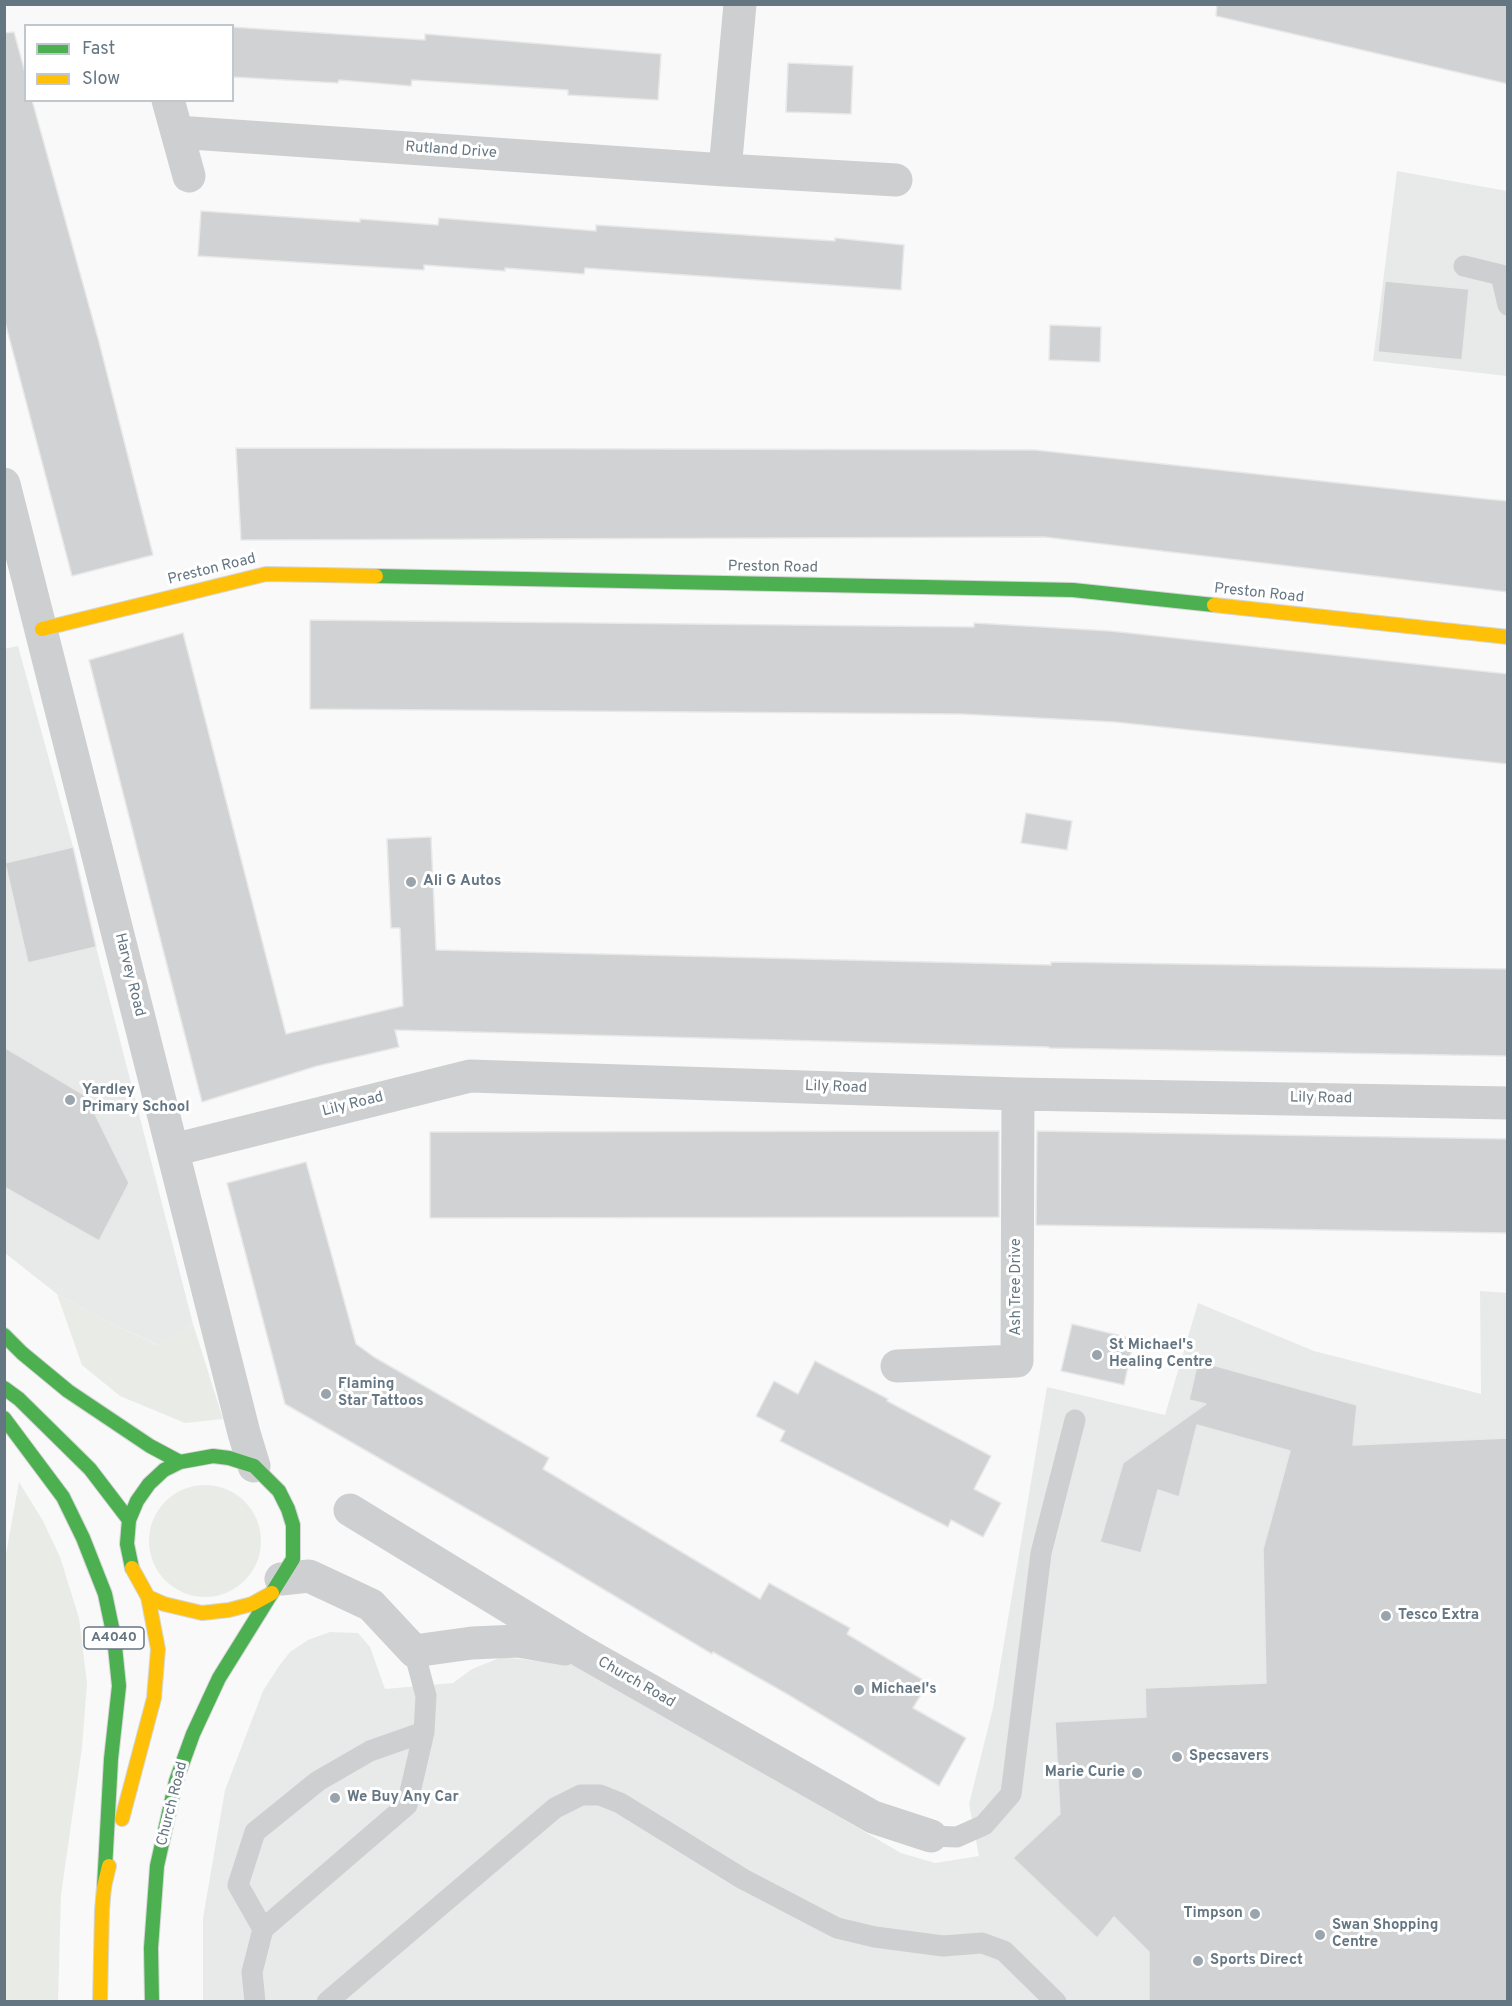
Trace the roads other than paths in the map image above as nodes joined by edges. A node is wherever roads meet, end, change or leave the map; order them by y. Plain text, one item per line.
1 (740, 4) edge
2 (169, 102) edge
3 (177, 132) junction
4 (725, 170) junction
5 (189, 176) dead end
6 (896, 180) dead end
7 (1464, 266) dead end
8 (1508, 305) edge
9 (4, 484) edge
10 (42, 629) junction
11 (1508, 637) edge
12 (1018, 1094) junction
13 (1508, 1103) edge
14 (173, 1150) junction
15 (4, 1335) edge
16 (897, 1366) dead end
17 (4, 1388) edge
18 (4, 1418) edge
19 (1075, 1420) dead end
20 (4, 1437) edge
21 (28, 1448) junction
22 (180, 1462) junction
23 (255, 1466) junction
24 (350, 1510) dead end
25 (129, 1520) junction
26 (277, 1586) junction
27 (148, 1597) junction
28 (414, 1651) junction
29 (581, 1652) junction
30 (424, 1732) junction
31 (931, 1836) joint
32 (104, 1887) junction
33 (263, 1929) junction
34 (100, 2001) edge
35 (152, 2001) edge
36 (255, 2001) edge
37 (327, 2001) edge
38 (1056, 2001) edge

1 - 4 street
2 - 3 street
3 - 4 street, Rutland Drive
3 - 5 street
4 - 6 street, Rutland Drive
7 - 8 lane
9 - 10 street, Harvey Road
10 - 11 main road, Preston Road
10 - 14 street, Harvey Road
12 - 13 street, Lily Road
12 - 14 street, Lily Road
12 - 16 street, Ash Tree Drive
14 - 23 street, Harvey Road
15 - 22 main road
17 - 25 main road
18 - 21 main road, A4040
19 - 31 lane
20 - 21 lane
21 - 32 main road, A4040
22 - 23 main road, A4040
22 - 25 main road, A4040
23 - 26 main road, A4040
24 - 29 street, Church Road
25 - 27 main road, A4040
26 - 27 main road
26 - 28 street
26 - 35 main road, Church Road / A4040
27 - 32 main road, A4040
28 - 29 street
28 - 30 lane
29 - 31 street, Church Road
30 - 33 lane
30 - 33 lane
32 - 34 main road, A4040
33 - 36 lane
37 - 38 lane

